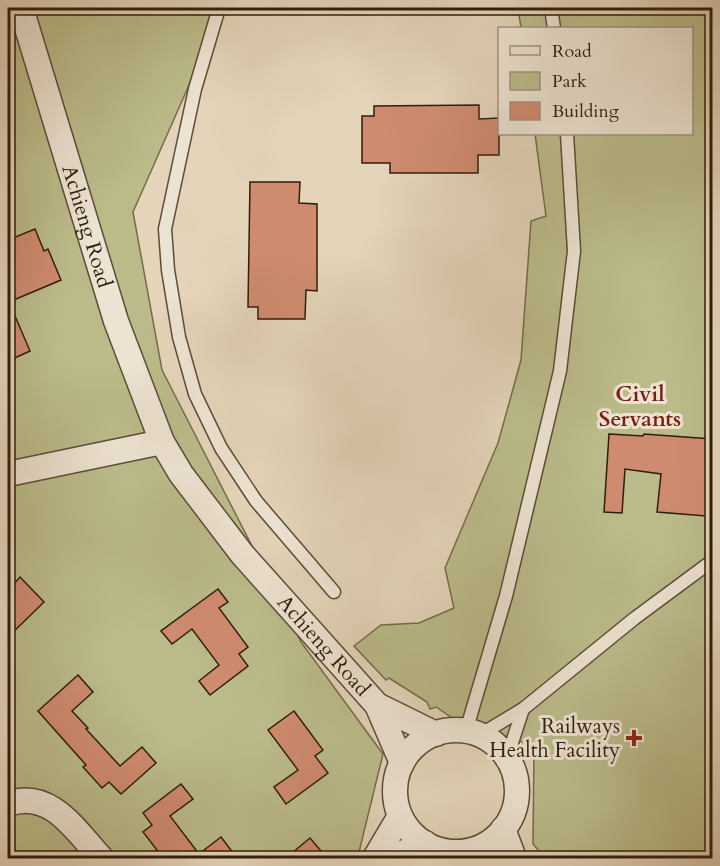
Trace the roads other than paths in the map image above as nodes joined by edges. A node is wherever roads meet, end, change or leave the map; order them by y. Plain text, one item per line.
1 (21, 8) edge
2 (219, 8) edge
3 (551, 8) edge
4 (554, 27) edge
5 (567, 135) edge
6 (162, 442) junction
7 (8, 474) edge
8 (712, 561) edge
9 (334, 592) dead end
10 (377, 705) junction
11 (524, 709) junction
12 (473, 733) junction
13 (436, 734) junction
14 (507, 758) junction
15 (402, 763) junction
16 (8, 804) edge
17 (400, 816) junction
18 (503, 829) junction
19 (425, 843) junction
20 (485, 853) edge
21 (102, 858) edge
22 (375, 858) edge
23 (391, 858) edge
24 (514, 858) edge

1 - 6 street, Achieng Road
2 - 9 lane
3 - 4 lane
5 - 12 lane
6 - 7 street
6 - 10 street, Achieng Road
8 - 11 lane
10 - 13 street
10 - 15 street
11 - 12 lane
11 - 14 lane
12 - 13 street
12 - 14 street
13 - 15 street
14 - 18 street
15 - 17 street
16 - 21 street
17 - 19 street
17 - 22 street
18 - 20 street
18 - 24 street
19 - 20 street
19 - 23 street

